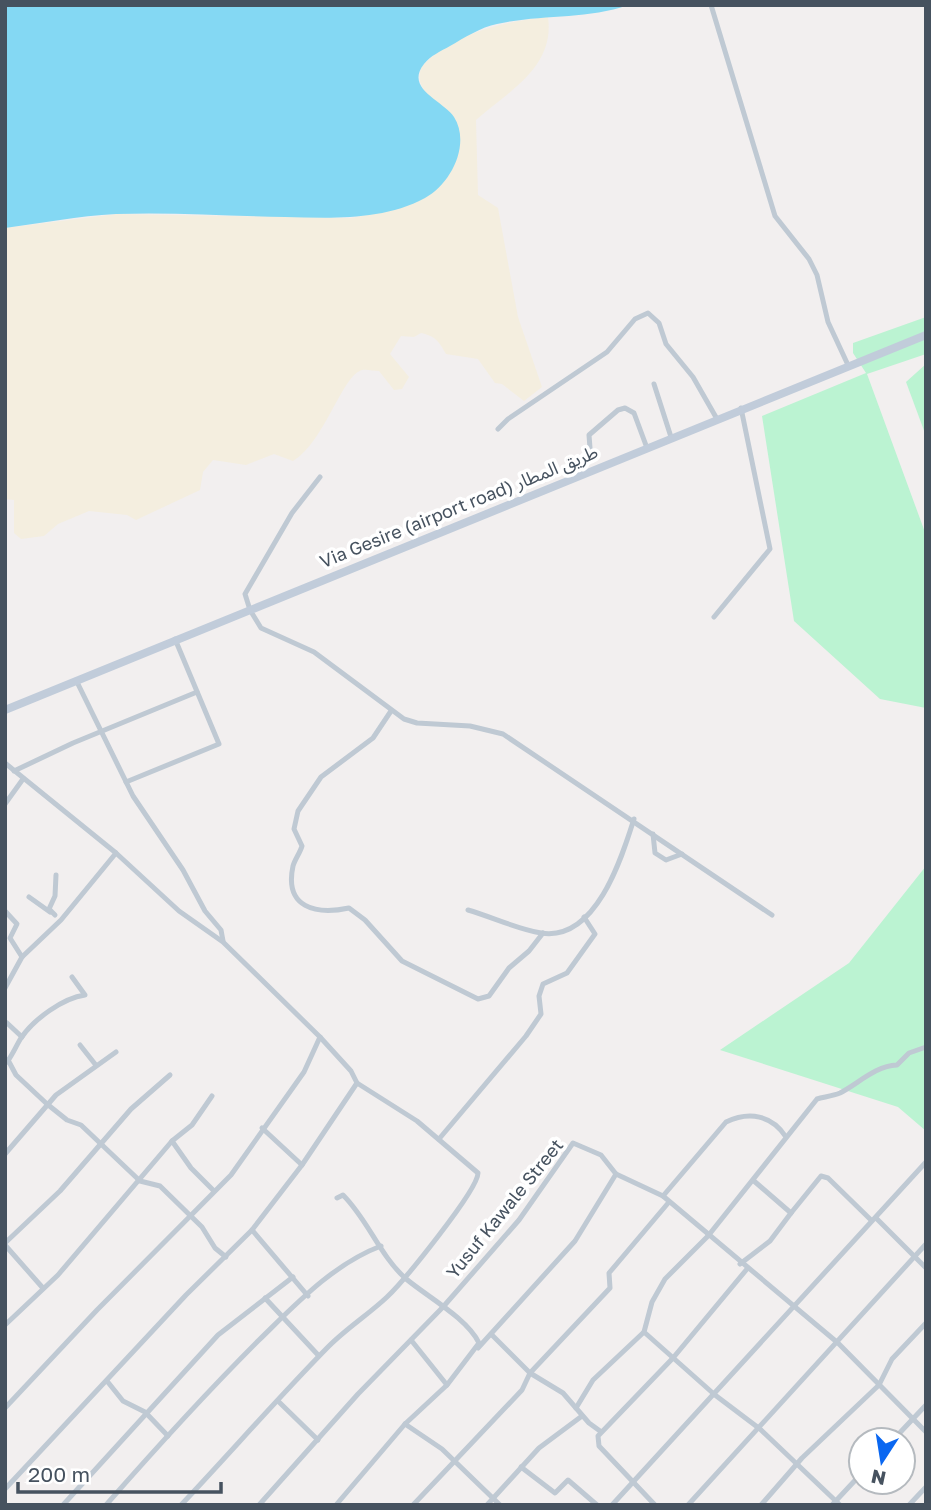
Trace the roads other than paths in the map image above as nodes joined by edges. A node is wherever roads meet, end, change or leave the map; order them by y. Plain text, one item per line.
1 (711, 5) edge
2 (926, 335) edge
3 (848, 365) junction
4 (654, 384) dead end
5 (741, 408) junction
6 (717, 419) junction
7 (498, 429) dead end
8 (671, 437) junction
9 (647, 448) junction
10 (582, 474) junction
11 (320, 477) dead end
12 (250, 610) junction
13 (714, 617) dead end
14 (175, 639) junction
15 (76, 680) junction
16 (197, 692) junction
17 (5, 710) edge
18 (391, 710) junction
19 (102, 733) junction
20 (5, 763) edge
21 (14, 771) junction
22 (23, 779) junction
23 (126, 782) junction
24 (5, 804) edge
25 (634, 819) junction
26 (653, 834) junction
27 (116, 853) junction
28 (682, 854) junction
29 (55, 875) dead end
30 (29, 897) dead end
31 (468, 910) dead end
32 (5, 911) edge
33 (55, 915) junction
34 (772, 915) dead end
35 (583, 917) junction
36 (61, 920) junction
37 (543, 933) junction
38 (223, 942) junction
39 (22, 957) junction
40 (72, 976) dead end
41 (5, 988) edge
42 (5, 1025) edge
43 (22, 1037) junction
44 (320, 1037) junction
45 (80, 1045) dead end
46 (926, 1047) edge
47 (116, 1052) dead end
48 (7, 1062) edge
49 (95, 1064) junction
50 (170, 1075) dead end
51 (357, 1083) junction
52 (212, 1096) dead end
53 (47, 1104) junction
54 (262, 1128) junction
55 (786, 1137) junction
56 (439, 1139) junction
57 (172, 1141) junction
58 (103, 1144) junction
59 (5, 1154) edge
60 (926, 1162) edge
61 (302, 1165) junction
62 (616, 1174) junction
63 (140, 1181) junction
64 (754, 1181) junction
65 (214, 1191) junction
66 (663, 1196) junction
67 (337, 1198) dead end
68 (669, 1202) junction
69 (791, 1213) junction
70 (190, 1216) junction
71 (873, 1219) junction
72 (252, 1230) junction
73 (708, 1236) junction
74 (5, 1244) edge
75 (926, 1244) edge
76 (381, 1246) junction
77 (226, 1257) junction
78 (913, 1258) junction
79 (740, 1264) junction
80 (926, 1268) edge
81 (747, 1269) junction
82 (293, 1277) junction
83 (405, 1278) junction
84 (42, 1287) junction
85 (307, 1296) junction
86 (265, 1298) junction
87 (443, 1307) junction
88 (795, 1307) junction
89 (283, 1317) junction
90 (926, 1323) edge
91 (5, 1325) edge
92 (644, 1332) junction
93 (491, 1334) junction
94 (411, 1340) junction
95 (838, 1343) junction
96 (476, 1350) junction
97 (319, 1356) junction
98 (673, 1358) junction
99 (530, 1373) junction
100 (107, 1381) junction
101 (447, 1385) junction
102 (878, 1385) junction
103 (715, 1395) junction
104 (279, 1402) junction
105 (926, 1405) edge
106 (5, 1408) edge
107 (576, 1408) junction
108 (145, 1412) junction
109 (582, 1416) junction
110 (912, 1419) junction
111 (405, 1424) junction
112 (906, 1426) edge
113 (760, 1429) junction
114 (600, 1431) junction
115 (926, 1432) edge
116 (168, 1436) junction
117 (318, 1440) junction
118 (454, 1460) junction
119 (797, 1466) junction
120 (521, 1467) junction
121 (632, 1482) junction
122 (926, 1487) edge
123 (5, 1489) edge
124 (493, 1498) junction
125 (836, 1503) edge
126 (63, 1505) edge
127 (107, 1505) edge
128 (181, 1505) edge
129 (259, 1505) edge
130 (336, 1505) edge
131 (413, 1505) edge
132 (487, 1505) edge
133 (500, 1505) edge
134 (597, 1505) edge
135 (612, 1505) edge
136 (655, 1505) edge
137 (688, 1505) edge
138 (761, 1505) edge
139 (909, 1505) edge

1 - 3 street
2 - 3 main road, Via Gesire (airport road) طريق المطار
3 - 5 main road, Via Gesire (airport road) طريق المطار
4 - 8 street
5 - 6 main road, Via Gesire (airport road) طريق المطار
5 - 13 street
6 - 7 street
6 - 8 main road, Via Gesire (airport road) طريق المطار
8 - 9 main road, Via Gesire (airport road) طريق المطار
9 - 10 main road, Via Gesire (airport road) طريق المطار
9 - 10 street
10 - 12 main road, Via Gesire (airport road) طريق المطار
11 - 12 street
12 - 14 main road, Via Gesire (airport road) طريق المطار
12 - 18 street
14 - 15 main road, Via Gesire (airport road) طريق المطار
14 - 16 street
15 - 17 main road, Via Gesire (airport road) طريق المطار
15 - 19 street
16 - 19 street
16 - 23 street
18 - 25 street
18 - 37 street
19 - 21 street
19 - 23 street
20 - 21 street
21 - 22 street
22 - 24 street
22 - 27 street
23 - 38 street
25 - 26 street
25 - 35 street
26 - 28 street
26 - 28 street
27 - 36 street
27 - 38 street
28 - 34 street
29 - 33 street
30 - 33 street
31 - 37 street
32 - 39 street
33 - 36 street
35 - 37 street
35 - 56 street
36 - 39 street
38 - 44 street
39 - 41 street
40 - 43 street
42 - 43 street
43 - 48 street
44 - 51 street
44 - 54 street
45 - 49 street
46 - 55 street
47 - 49 street
48 - 53 street
49 - 53 street
50 - 58 street
51 - 56 street
51 - 61 street
52 - 57 street
53 - 58 street
53 - 59 street
54 - 61 street
54 - 65 street
55 - 64 street
55 - 66 street
56 - 83 street
57 - 63 street
57 - 65 street
58 - 63 street
58 - 74 street
60 - 71 street
61 - 72 street
62 - 66 street, Yusuf Kawale Street
62 - 87 street, Yusuf Kawale Street
62 - 93 street
63 - 70 street
63 - 84 street
64 - 69 street
64 - 73 street
65 - 70 street
66 - 68 street, Yusuf Kawale Street
67 - 76 street
68 - 73 street, Yusuf Kawale Street
68 - 99 street
69 - 71 street
69 - 79 street
70 - 77 street
70 - 106 street
71 - 78 street
71 - 88 street
72 - 77 street
72 - 82 street
73 - 79 street, Yusuf Kawale Street
73 - 92 street
74 - 84 street
75 - 78 street
76 - 83 street
76 - 85 street
77 - 100 street
78 - 80 street
78 - 95 street
79 - 81 street, Yusuf Kawale Street
81 - 88 street, Yusuf Kawale Street
81 - 98 street
82 - 85 street
82 - 86 street
83 - 87 street
83 - 97 street
84 - 91 street
85 - 89 street
86 - 89 street
86 - 108 street
87 - 94 street, Yusuf Kawale Street
87 - 96 street
88 - 95 street, Yusuf Kawale Street
88 - 103 street
89 - 97 street
89 - 116 street
90 - 102 street
92 - 98 street
92 - 107 street
93 - 96 street
93 - 99 street
94 - 101 street
94 - 117 street, Yusuf Kawale Street
95 - 102 street, Yusuf Kawale Street
95 - 113 street
96 - 101 street
97 - 104 street
98 - 103 street
98 - 114 street
99 - 107 street
99 - 118 street
100 - 108 street
100 - 123 street
101 - 111 street
102 - 110 street, Yusuf Kawale Street
102 - 119 street
103 - 113 street
103 - 121 street
104 - 117 street
104 - 128 street
105 - 110 street
107 - 109 street
108 - 116 street
108 - 126 street
109 - 114 street
109 - 120 street
110 - 112 street
110 - 115 street, Yusuf Kawale Street
111 - 118 street
111 - 130 street
113 - 119 street
113 - 137 street
114 - 121 street
116 - 127 street
117 - 129 street, Yusuf Kawale Street
118 - 124 street
118 - 131 street
119 - 125 street
119 - 138 street
120 - 124 street
120 - 134 street
121 - 135 street
121 - 136 street
122 - 139 street
124 - 132 street
124 - 133 street

